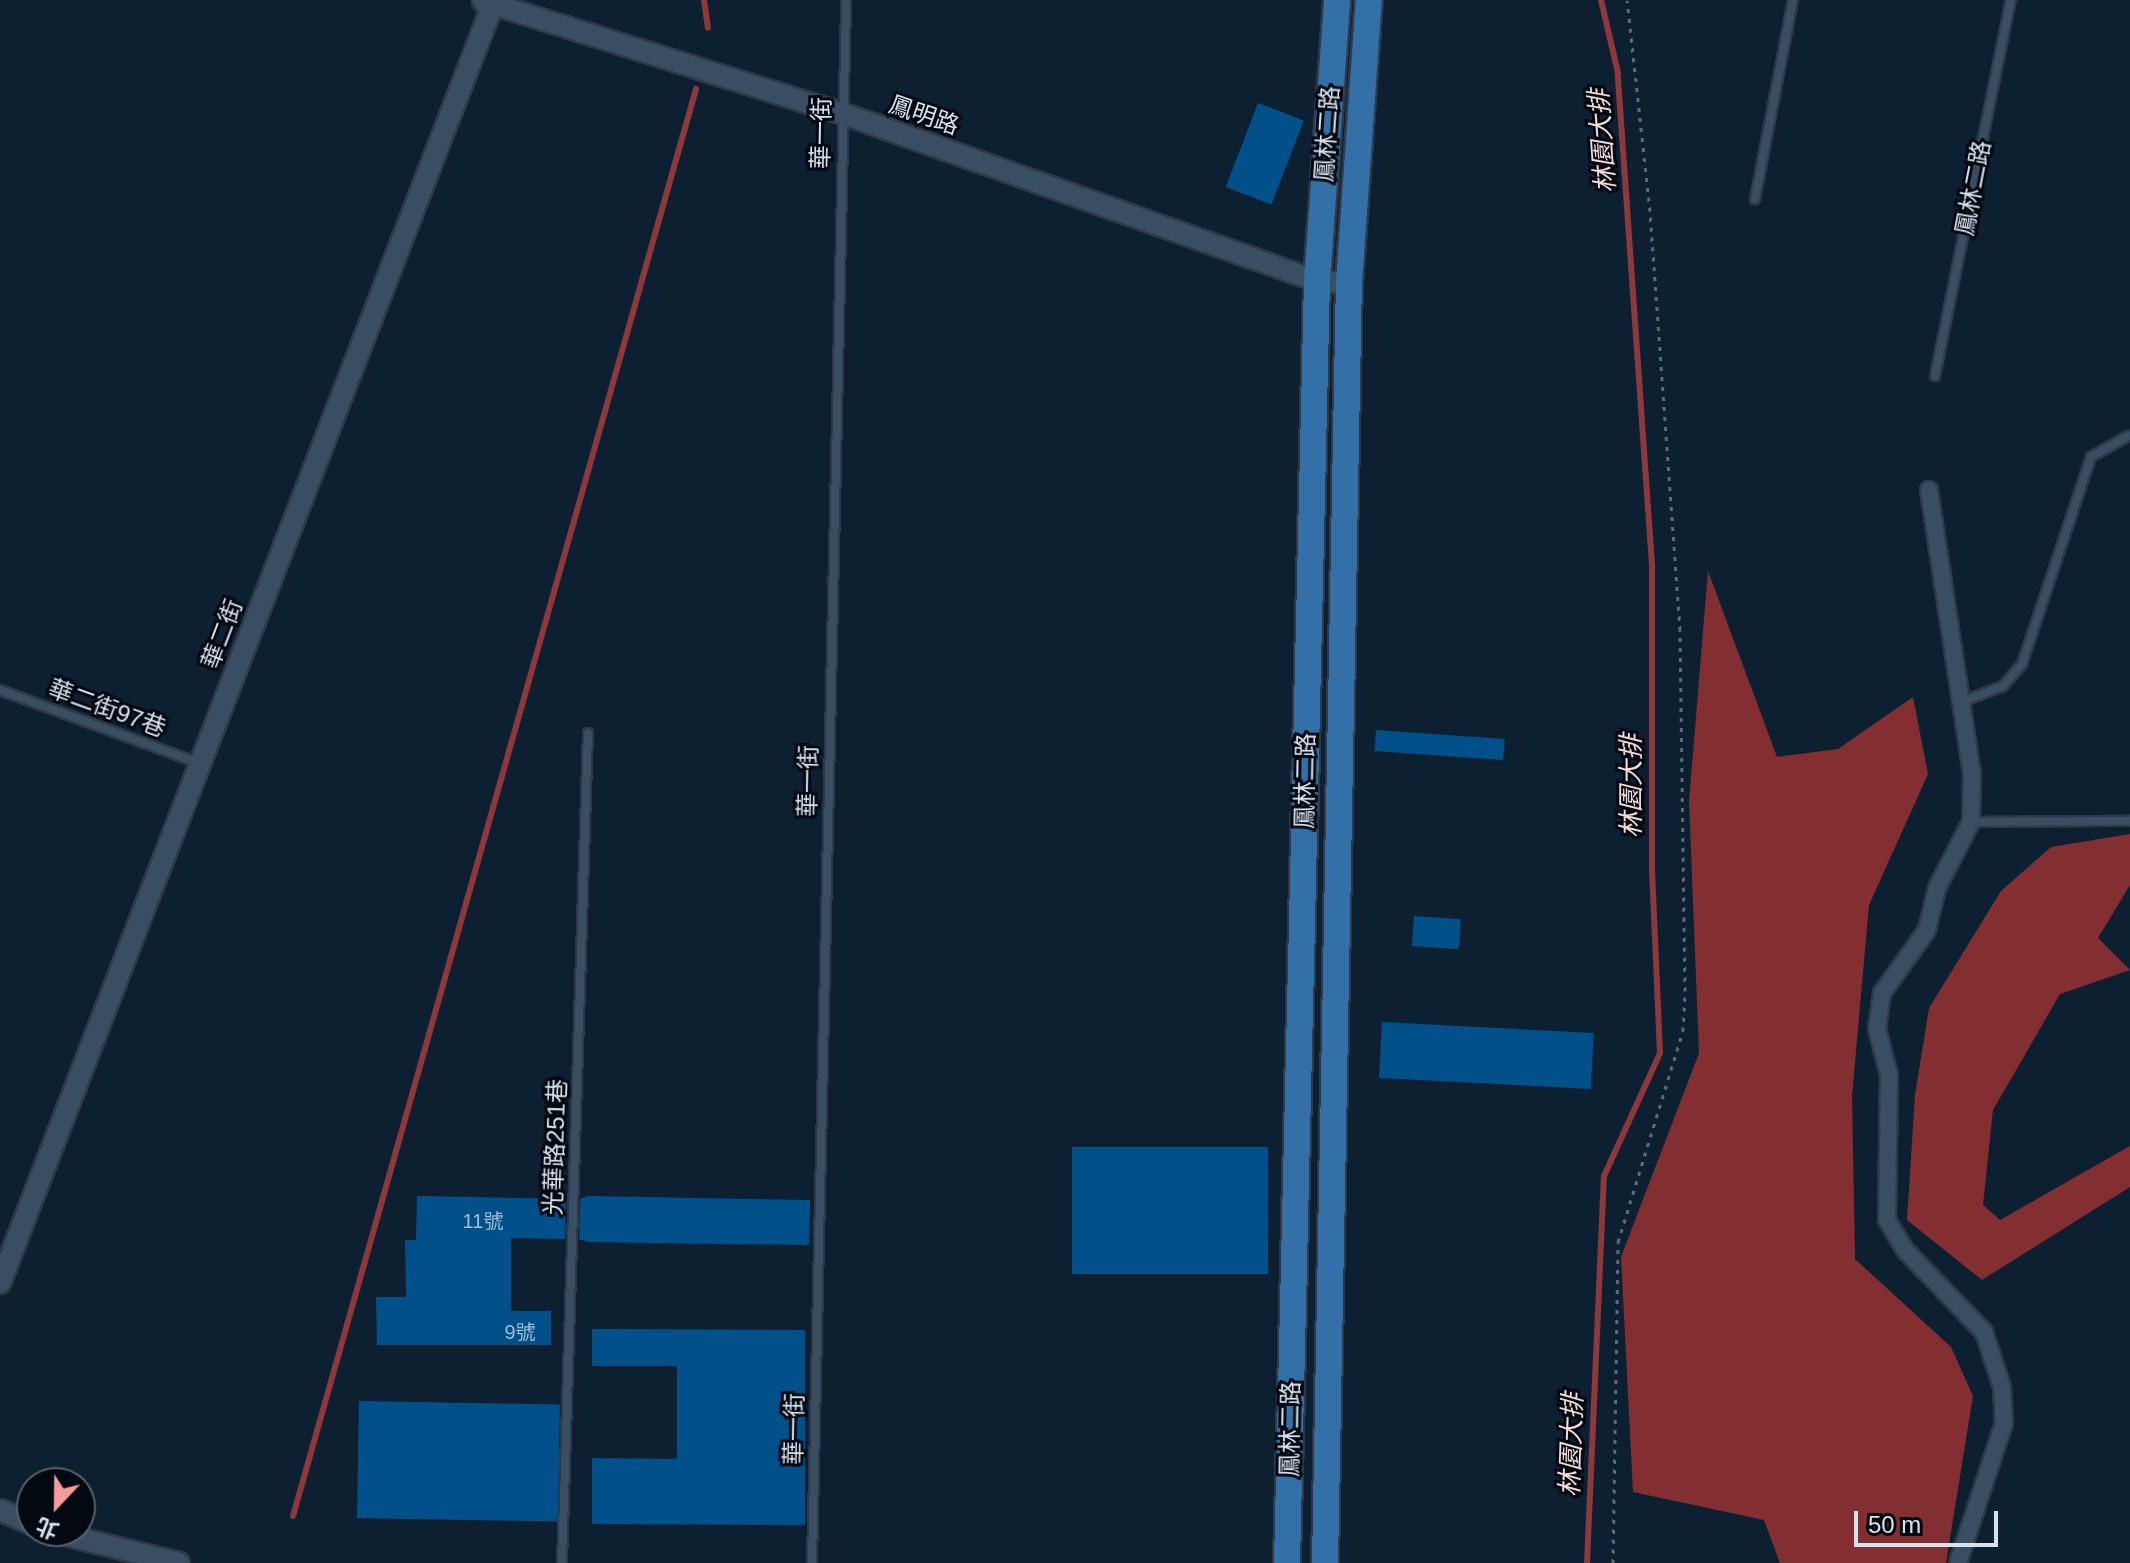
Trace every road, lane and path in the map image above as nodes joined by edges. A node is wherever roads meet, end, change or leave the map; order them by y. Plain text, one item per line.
1 (846, 0) edge
2 (1337, 0) edge
3 (1369, 0) edge
4 (1627, 0) edge
5 (1793, 0) edge
6 (2011, 0) edge
7 (486, 2) edge
8 (841, 113) junction
9 (1755, 199) dead end
10 (1317, 281) junction
11 (1349, 283) junction
12 (1935, 376) dead end
13 (2128, 436) dead end
14 (1929, 490) dead end
15 (0, 690) edge
16 (1960, 703) junction
17 (588, 733) dead end
18 (200, 764) junction
19 (2130, 821) edge
20 (1971, 822) junction
21 (0, 1283) edge
22 (96, 1545) edge
23 (148, 1561) edge
24 (179, 1563) edge
25 (562, 1563) edge
26 (812, 1563) edge
27 (1287, 1563) edge
28 (1325, 1563) edge
29 (1613, 1563) edge
30 (1958, 1563) edge

1 - 8 lane, 華一街
2 - 10 main road, 鳳林二路
3 - 11 main road, 鳳林二路
4 - 29 path
5 - 9 lane
6 - 12 lane, 鳳林二路
7 - 8 street, 鳳明路
7 - 18 street, 華二街
8 - 10 street, 鳳明路
8 - 26 lane, 華一街
10 - 11 street, 鳳明路
10 - 27 main road, 鳳林二路
11 - 28 main road, 鳳林二路
13 - 16 lane
14 - 16 street
15 - 18 lane, 華二街97巷
16 - 20 street
17 - 25 lane, 光華路251巷
18 - 21 street, 華二街
19 - 20 lane
20 - 30 street
22 - 23 street
23 - 24 street

